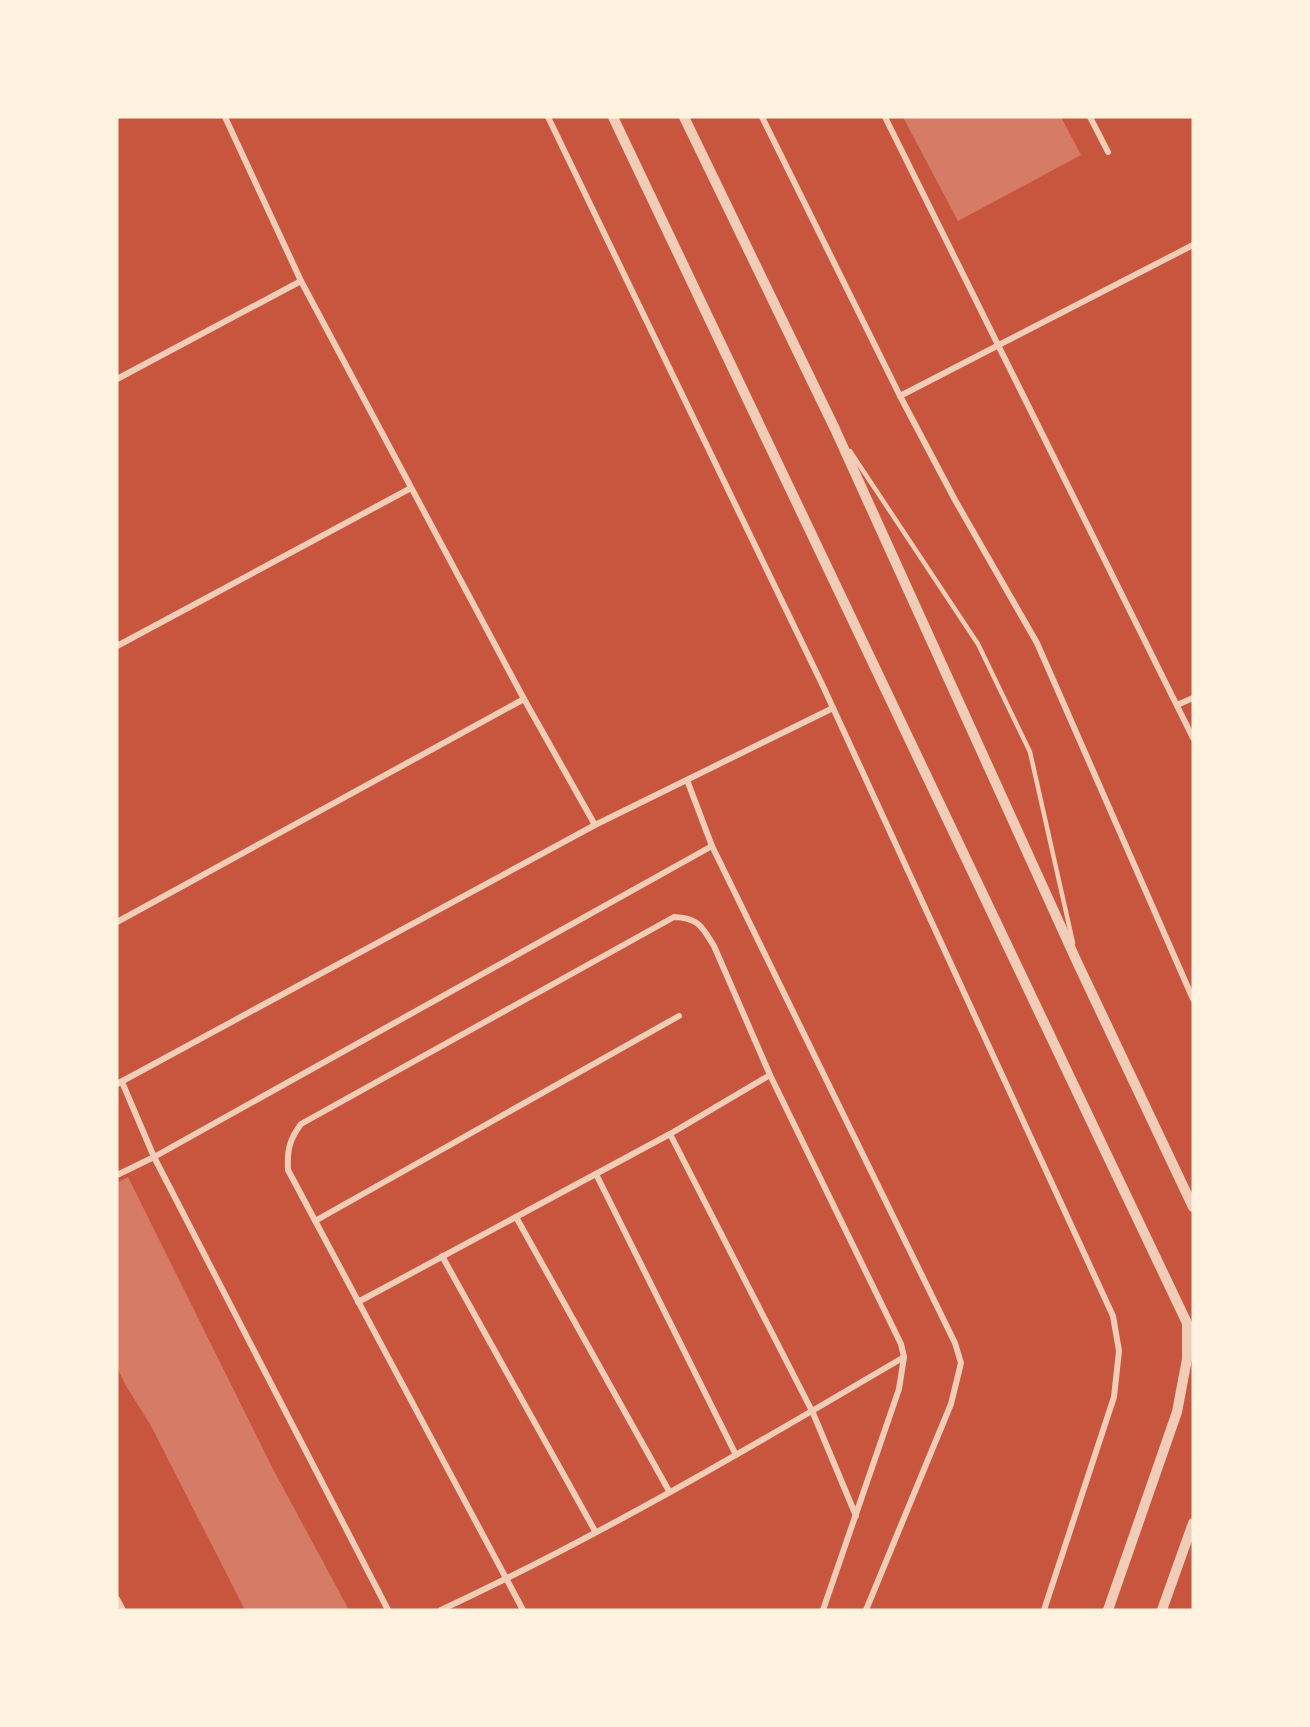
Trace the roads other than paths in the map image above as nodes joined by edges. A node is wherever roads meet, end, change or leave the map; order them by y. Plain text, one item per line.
1 (225, 117) edge
2 (548, 117) edge
3 (614, 117) edge
4 (684, 117) edge
5 (762, 117) edge
6 (885, 117) edge
7 (1090, 117) edge
8 (1108, 152) dead end
9 (1193, 245) edge
10 (301, 281) junction
11 (999, 344) junction
12 (117, 379) edge
13 (900, 396) junction
14 (835, 429) junction
15 (411, 488) junction
16 (117, 646) edge
17 (1193, 698) edge
18 (524, 699) junction
19 (1178, 705) junction
20 (833, 708) junction
21 (1193, 738) edge
22 (687, 780) junction
23 (595, 825) junction
24 (712, 846) junction
25 (117, 922) edge
26 (1077, 962) junction
27 (1193, 999) edge
28 (679, 1016) dead end
29 (770, 1075) junction
30 (119, 1083) edge
31 (670, 1134) junction
32 (154, 1157) junction
33 (596, 1174) junction
34 (117, 1175) edge
35 (1193, 1207) edge
36 (516, 1217) junction
37 (315, 1221) junction
38 (442, 1256) junction
39 (358, 1302) junction
40 (904, 1357) junction
41 (813, 1413) junction
42 (736, 1455) junction
43 (669, 1491) junction
44 (856, 1517) junction
45 (1193, 1523) edge
46 (595, 1531) junction
47 (506, 1579) junction
48 (117, 1599) edge
49 (123, 1610) edge
50 (388, 1610) edge
51 (441, 1610) edge
52 (524, 1610) edge
53 (823, 1610) edge
54 (866, 1610) edge
55 (1044, 1610) edge
56 (1108, 1610) edge
57 (1162, 1610) edge

1 - 10 street
2 - 20 street
3 - 56 street
4 - 14 street
5 - 13 street
6 - 11 street
7 - 8 street
9 - 11 street
10 - 12 street
10 - 15 street
11 - 13 street
11 - 19 street
13 - 27 street
14 - 26 street
14 - 26 lane
15 - 16 street
15 - 18 street
17 - 19 street
18 - 23 street
18 - 25 street
19 - 21 street
20 - 22 street
20 - 55 street
22 - 23 street
22 - 24 street
23 - 30 street
24 - 32 street
24 - 54 street
26 - 35 street
28 - 37 street
29 - 31 street
29 - 37 street
29 - 40 street
30 - 32 street
31 - 33 street
31 - 41 street
32 - 34 street
32 - 50 street
33 - 36 street
33 - 42 street
36 - 38 street
36 - 43 street
37 - 39 street
38 - 39 street
38 - 46 street
39 - 47 street
40 - 41 street
40 - 44 street
41 - 42 street
41 - 44 street
42 - 43 street
43 - 46 street
44 - 53 street
45 - 57 street
46 - 47 street
47 - 51 street
47 - 52 street
48 - 49 street

